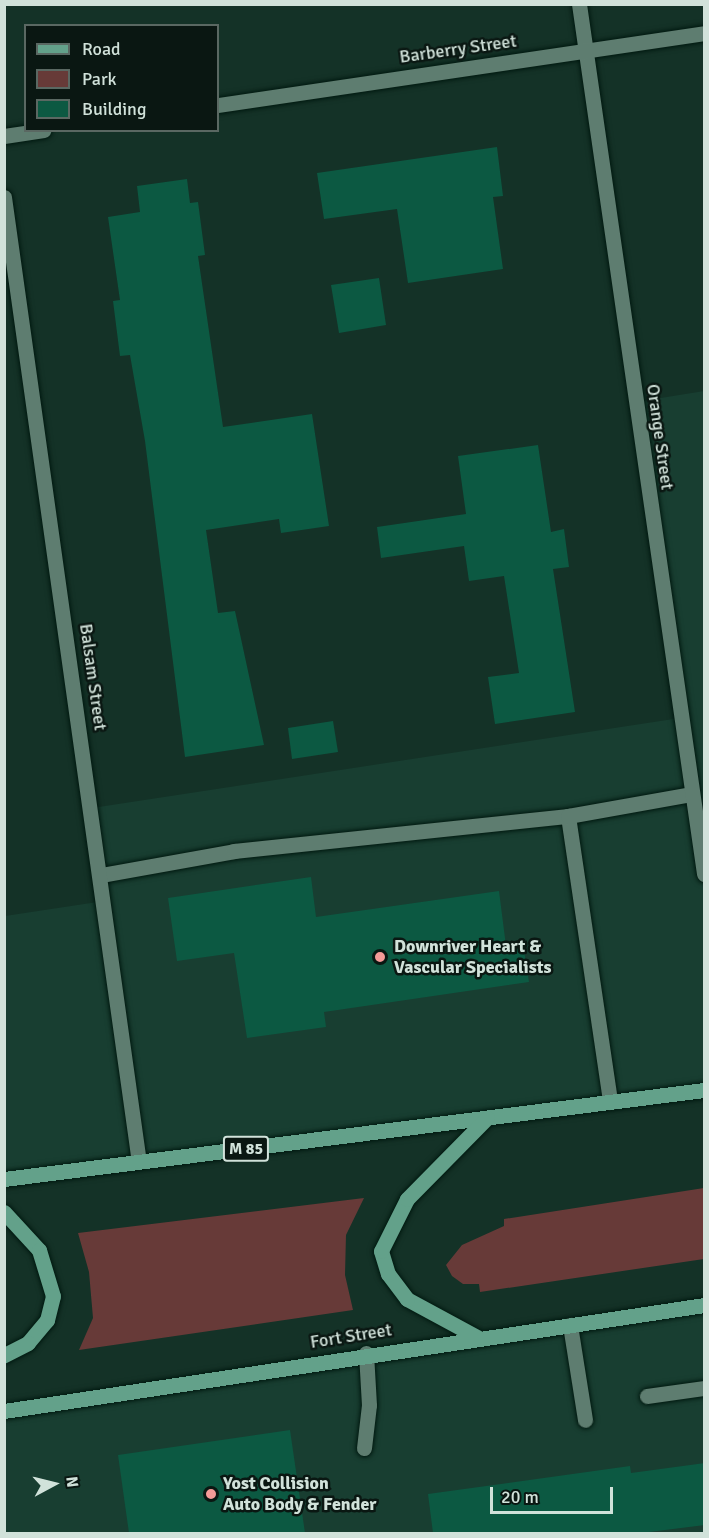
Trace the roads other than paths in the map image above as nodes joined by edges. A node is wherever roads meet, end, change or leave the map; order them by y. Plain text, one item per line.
1 (579, 4) edge
2 (705, 33) edge
3 (586, 50) junction
4 (219, 105) edge
5 (31, 132) edge
6 (4, 136) edge
7 (4, 197) edge
8 (692, 794) junction
9 (568, 816) junction
10 (705, 874) edge
11 (101, 875) junction
12 (705, 1090) edge
13 (610, 1102) junction
14 (487, 1118) junction
15 (139, 1162) junction
16 (4, 1179) edge
17 (4, 1212) edge
18 (705, 1305) edge
19 (570, 1325) junction
20 (479, 1338) junction
21 (366, 1353) junction
22 (4, 1355) edge
23 (705, 1388) edge
24 (647, 1396) dead end
25 (4, 1412) edge
26 (585, 1420) dead end
27 (364, 1448) dead end

1 - 3 street, Orange Street
2 - 3 street, Barberry Street
3 - 4 street, Barberry Street
3 - 8 street, Orange Street
5 - 6 street
7 - 11 street, Balsam Street
8 - 9 street
8 - 10 street, Orange Street
9 - 11 street
9 - 13 street
11 - 15 street, Balsam Street
12 - 13 main road, M 85
13 - 14 main road, M 85
14 - 15 main road, M 85
14 - 20 main road
15 - 16 main road, M 85
17 - 22 main road
18 - 19 main road, Fort Street
19 - 20 main road, Fort Street
19 - 26 street
20 - 21 main road, Fort Street
21 - 25 main road, Fort Street
21 - 27 street
23 - 24 street

